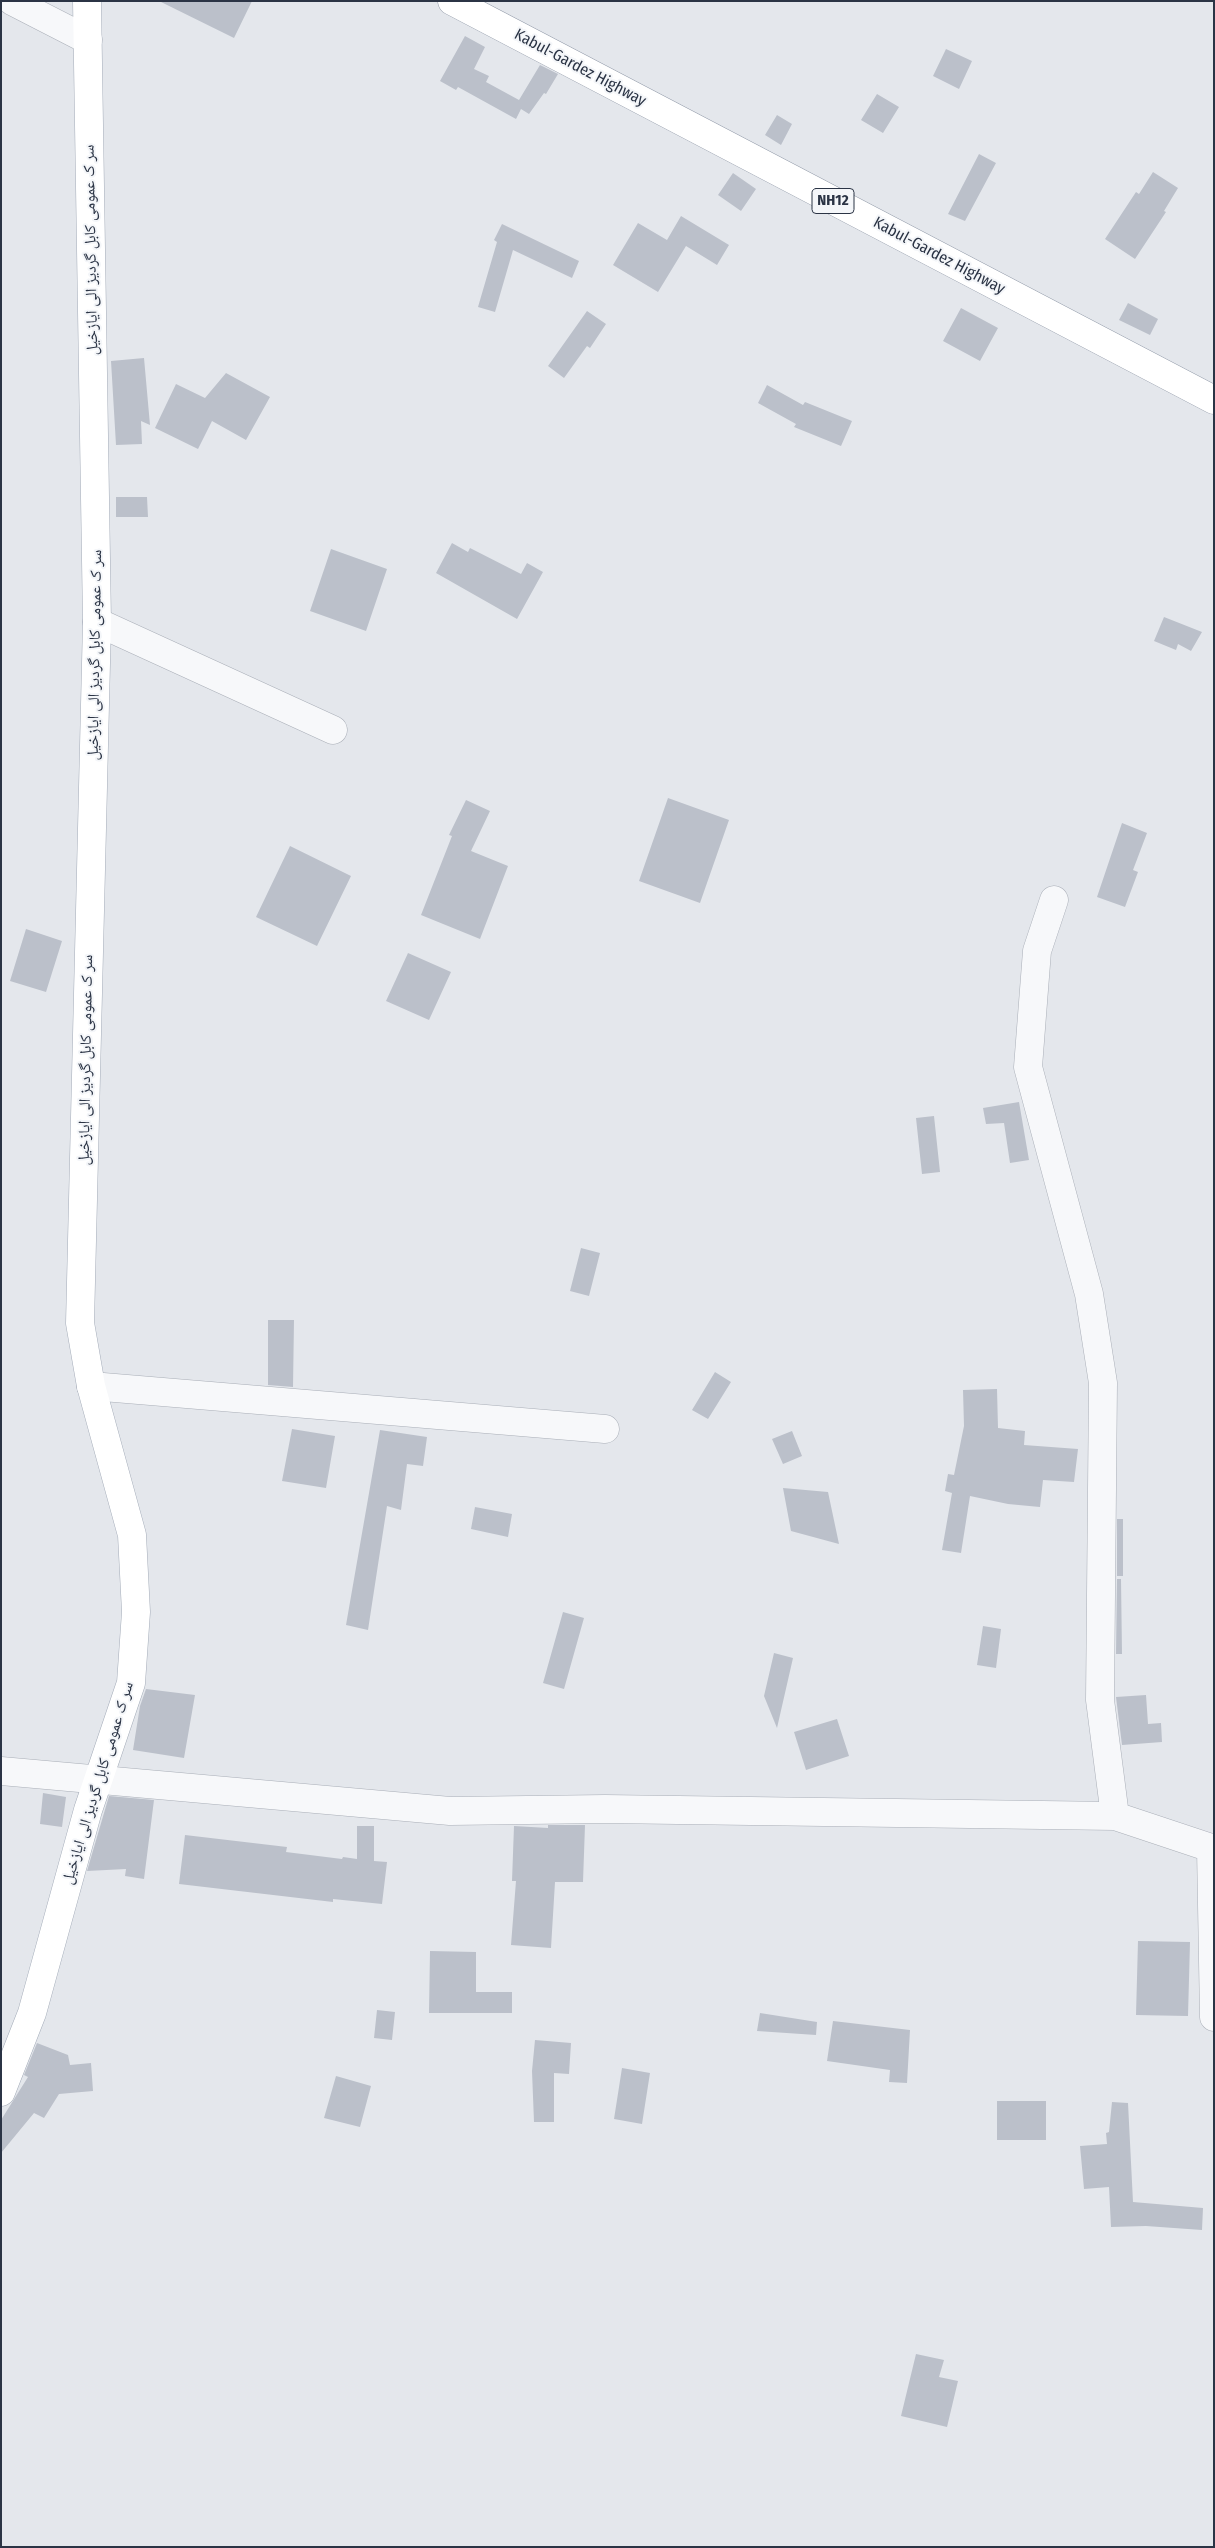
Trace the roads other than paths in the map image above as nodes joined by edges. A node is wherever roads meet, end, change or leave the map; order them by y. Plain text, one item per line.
1 (12, 1) edge
2 (87, 1) edge
3 (452, 1) edge
4 (88, 40) junction
5 (1214, 400) edge
6 (97, 622) junction
7 (333, 730) dead end
8 (1054, 900) dead end
9 (91, 1386) junction
10 (605, 1429) dead end
11 (1, 1771) edge
12 (99, 1779) junction
13 (1115, 1816) junction
14 (1214, 2017) edge
15 (1, 2092) edge

1 - 4 street
2 - 4 main road, سر ک عمومی کابل گردیز الی ایازخیل
3 - 5 main road, Kabul-Gardez Highway / NH12
4 - 6 main road, سر ک عمومی کابل گردیز الی ایازخیل
6 - 7 street
6 - 9 main road, سر ک عمومی کابل گردیز الی ایازخیل
8 - 13 street
9 - 10 street
9 - 12 main road, سر ک عمومی کابل گردیز الی ایازخیل
11 - 12 street
12 - 13 street
12 - 15 main road, سر ک عمومی کابل گردیز الی ایازخیل
13 - 14 street

